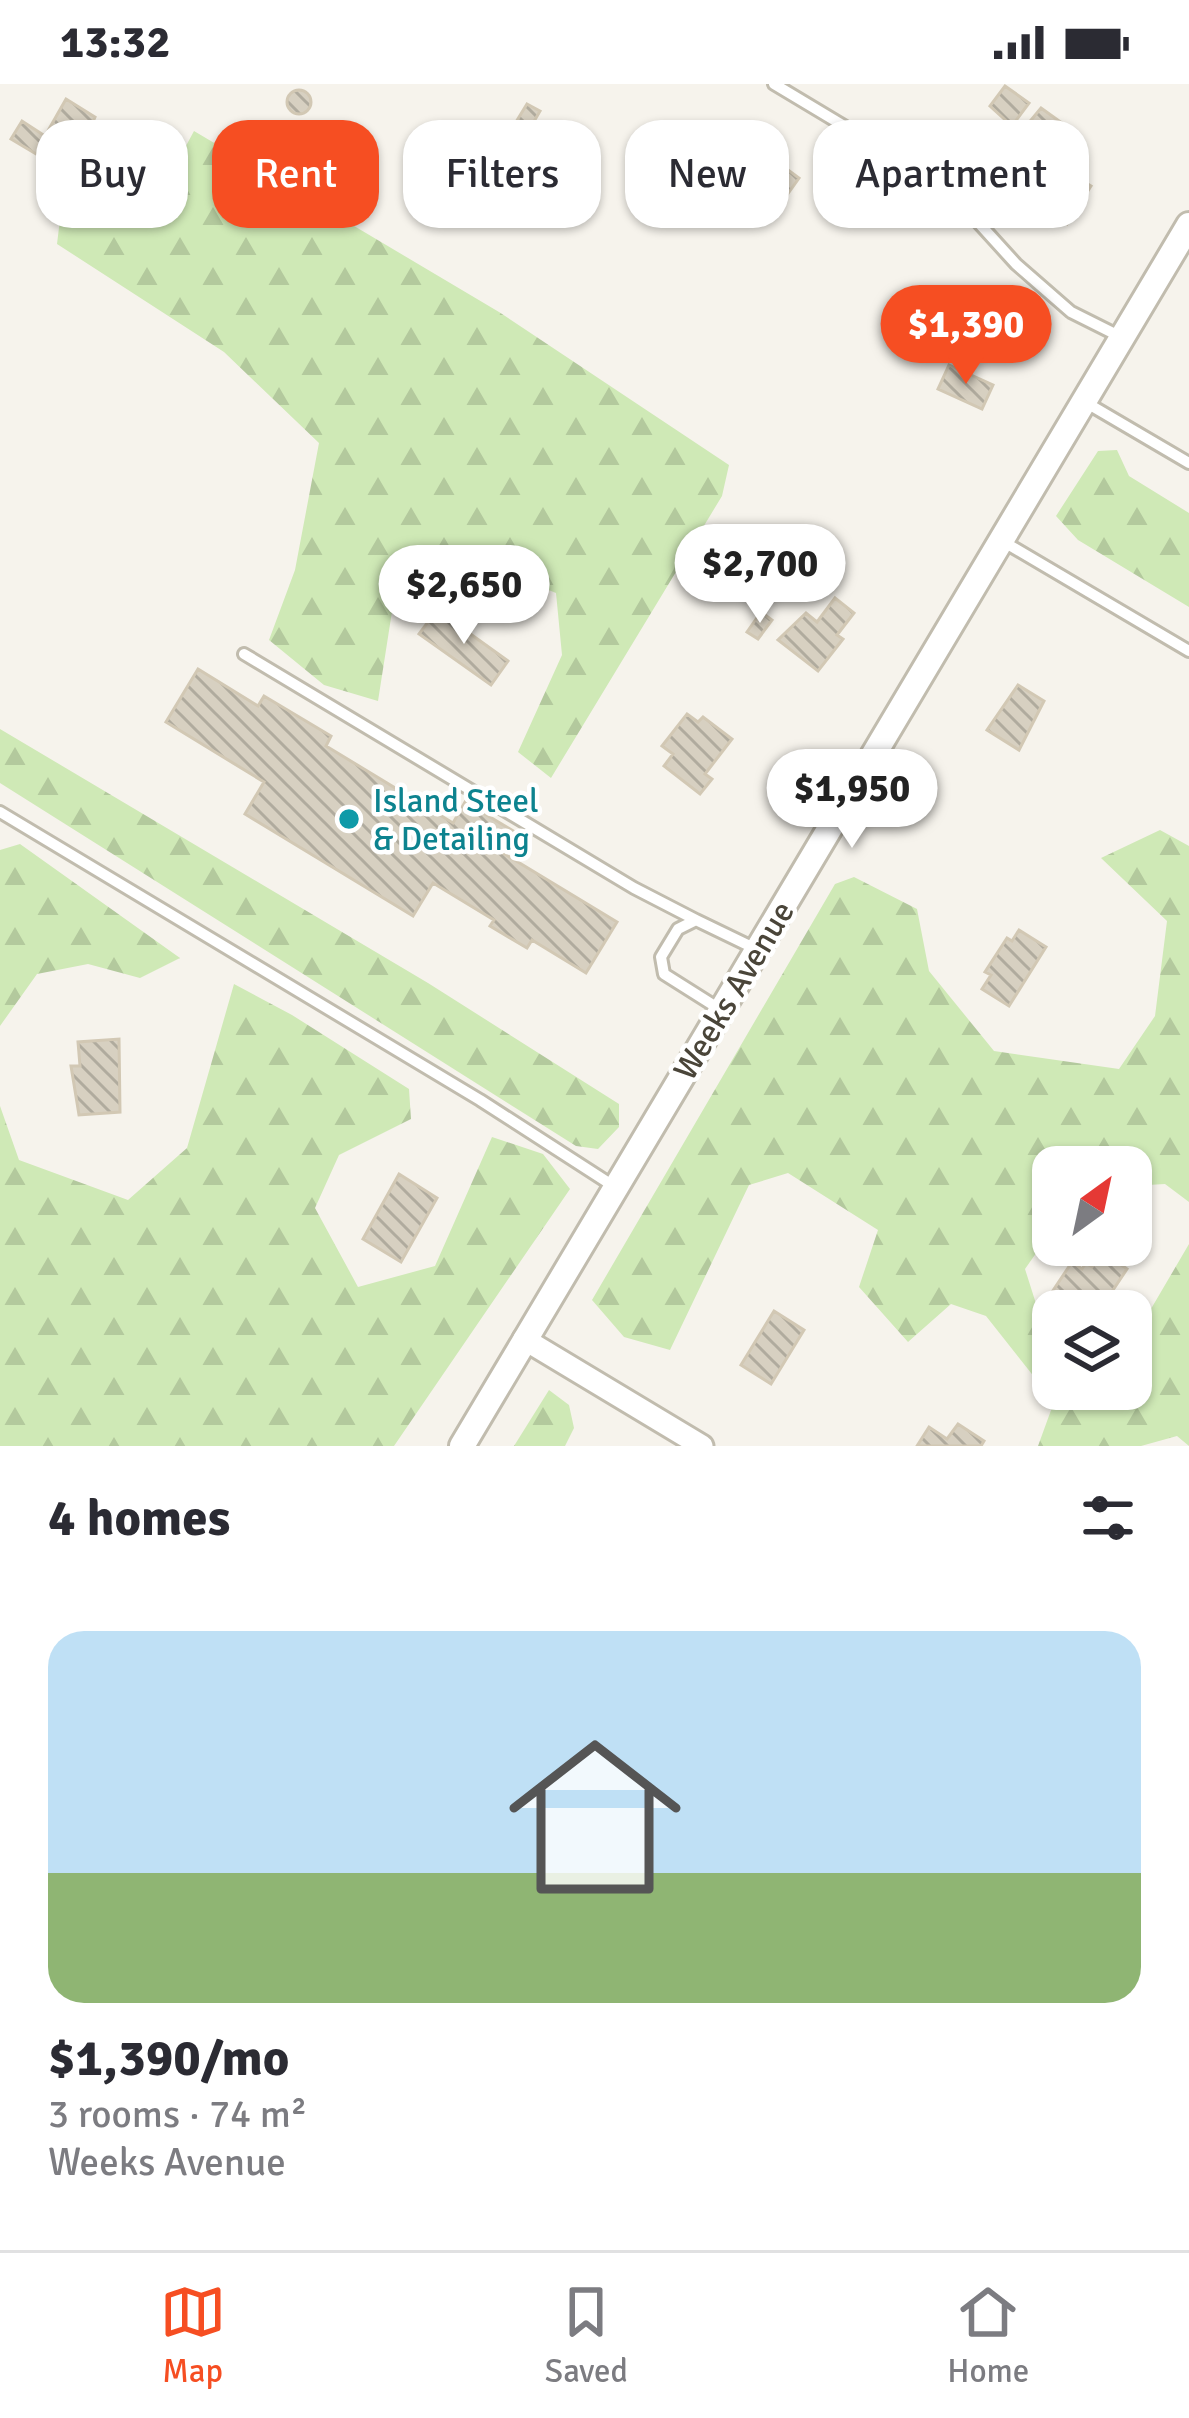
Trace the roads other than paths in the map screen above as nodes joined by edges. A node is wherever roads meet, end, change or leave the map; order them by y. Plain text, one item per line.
1 (774, 84) edge
2 (1189, 225) edge
3 (1123, 338) junction
4 (1084, 402) junction
5 (1189, 463) edge
6 (1001, 541) junction
7 (1189, 651) edge
8 (244, 654) dead end
9 (0, 812) edge
10 (696, 920) junction
11 (756, 949) junction
12 (721, 1010) junction
13 (615, 1187) junction
14 (524, 1339) junction
15 (462, 1446) edge
16 (702, 1446) edge

1 - 3 lane
2 - 3 street, Weeks Avenue
3 - 4 street, Weeks Avenue
4 - 5 lane
4 - 6 street, Weeks Avenue
6 - 7 lane
6 - 11 street, Weeks Avenue
8 - 10 lane
9 - 13 lane
10 - 11 lane
10 - 12 lane
11 - 12 street, Weeks Avenue
12 - 13 street, Weeks Avenue
13 - 14 street, Weeks Avenue
14 - 15 street, Weeks Avenue
14 - 16 street

